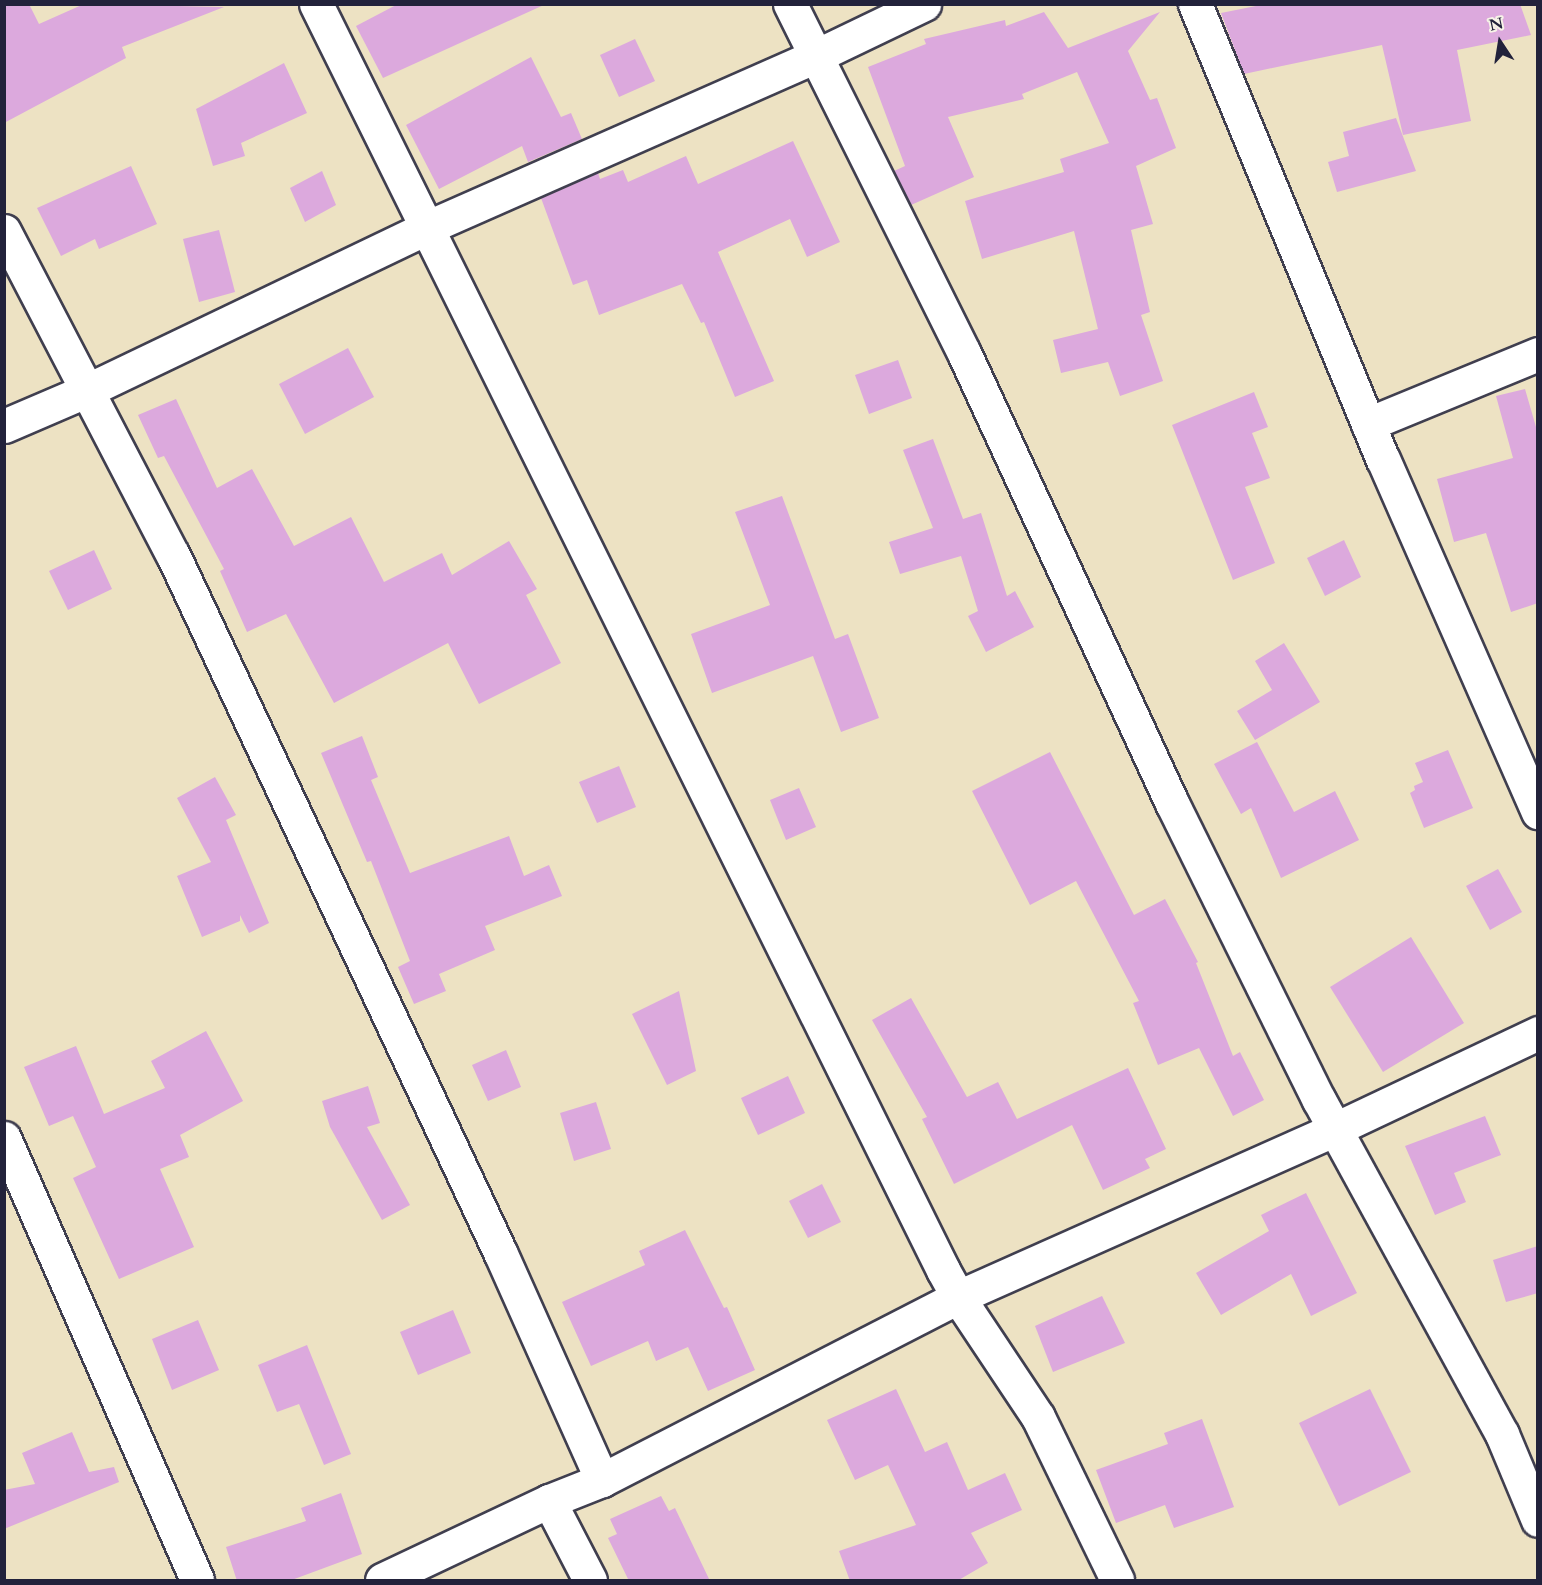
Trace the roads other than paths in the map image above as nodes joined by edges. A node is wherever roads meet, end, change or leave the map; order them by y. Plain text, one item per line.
1 (316, 4) edge
2 (790, 4) edge
3 (924, 4) edge
4 (1195, 4) edge
5 (816, 56) junction
6 (426, 228) junction
7 (4, 231) edge
8 (1538, 354) edge
9 (88, 390) junction
10 (1368, 424) junction
11 (4, 426) edge
12 (1538, 812) edge
13 (1538, 1033) edge
14 (1335, 1129) junction
15 (4, 1138) edge
16 (958, 1297) junction
17 (602, 1480) junction
18 (549, 1501) junction
19 (1538, 1520) edge
20 (197, 1581) edge
21 (382, 1581) edge
22 (590, 1581) edge
23 (1117, 1581) edge

1 - 6 street
2 - 5 street
3 - 5 street
4 - 10 street
5 - 6 street
5 - 14 street
6 - 9 street
6 - 16 street
7 - 9 street
8 - 10 street
9 - 11 street
9 - 17 street
10 - 12 street
13 - 14 street
14 - 16 street
14 - 19 street
15 - 20 street
16 - 17 street
16 - 23 street
17 - 18 street
18 - 21 street
18 - 22 street

